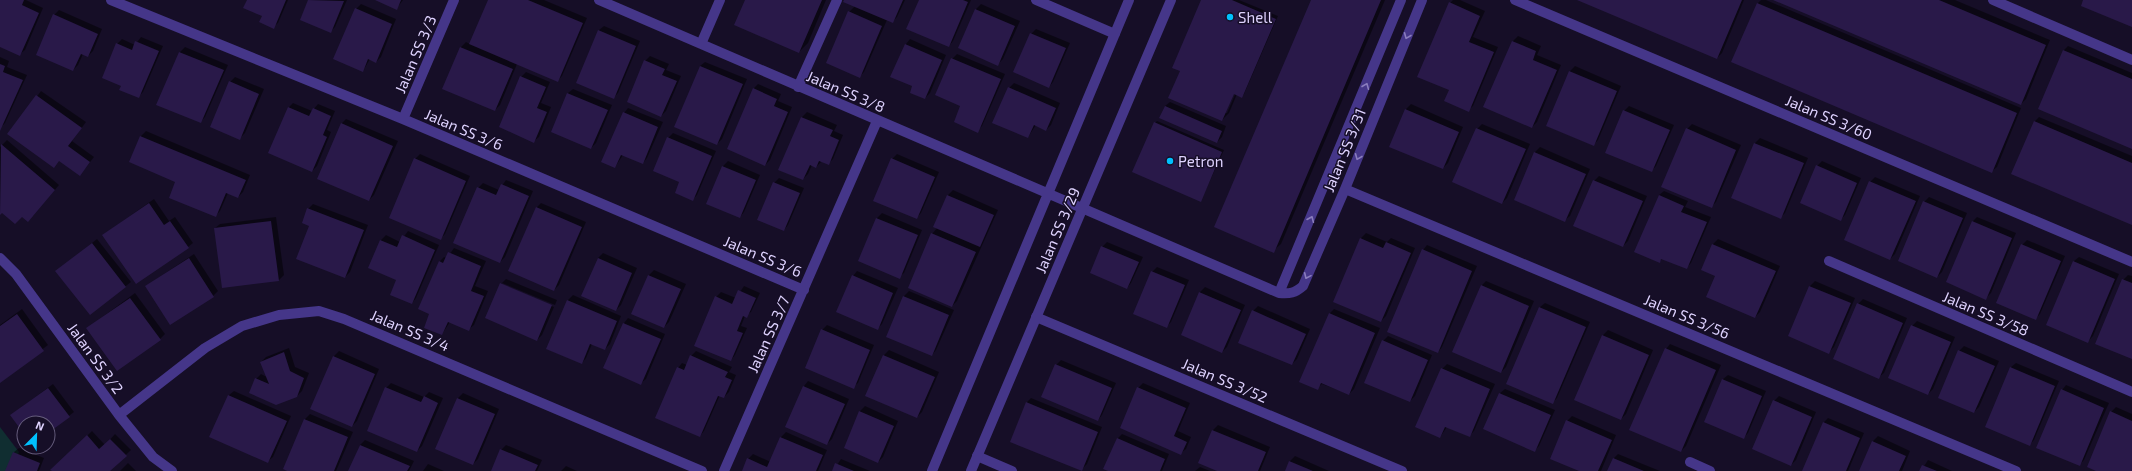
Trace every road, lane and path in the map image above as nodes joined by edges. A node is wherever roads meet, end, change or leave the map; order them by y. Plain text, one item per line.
1 (112, 0) edge
2 (454, 0) edge
3 (599, 0) edge
4 (720, 0) edge
5 (837, 0) edge
6 (1036, 0) edge
7 (1129, 0) edge
8 (1171, 0) edge
9 (1401, 0) edge
10 (1422, 0) edge
11 (1515, 0) edge
12 (1993, 0) edge
13 (1115, 34) junction
14 (701, 44) junction
15 (2132, 60) edge
16 (798, 87) junction
17 (403, 119) junction
18 (877, 121) junction
19 (1345, 189) junction
20 (1048, 193) junction
21 (1082, 209) junction
22 (0, 258) edge
23 (1829, 261) dead end
24 (2132, 262) edge
25 (804, 290) junction
26 (1279, 293) junction
27 (1036, 316) junction
28 (2132, 392) edge
29 (119, 415) junction
30 (977, 456) junction
31 (1690, 462) dead end
32 (172, 471) edge
33 (702, 471) edge
34 (724, 471) edge
35 (932, 471) edge
36 (971, 471) edge
37 (1012, 471) edge
38 (1402, 471) edge
39 (1710, 471) edge
40 (2016, 471) edge

1 - 17 street, Jalan SS 3/6
2 - 17 street, Jalan SS 3/3
3 - 14 street, Jalan SS 3/8
4 - 14 street
5 - 16 street
6 - 13 street
7 - 13 street
8 - 21 street, Jalan SS 3/29
26 -> 9 street, Jalan SS 3/31
10 -> 19 street, Jalan SS 3/31
11 - 24 street, Jalan SS 3/60
12 - 15 street
13 - 20 street
14 - 16 street, Jalan SS 3/8
16 - 18 street, Jalan SS 3/8
17 - 25 street, Jalan SS 3/6
18 - 20 street, Jalan SS 3/8
18 - 25 street, Jalan SS 3/7
19 -> 26 street, Jalan SS 3/31
19 - 40 street, Jalan SS 3/56
20 - 21 street, Jalan SS 3/8
20 - 35 street
21 - 26 street
21 - 27 street, Jalan SS 3/29
22 - 29 street, Jalan SS 3/2
23 - 28 street, Jalan SS 3/58
25 - 34 street, Jalan SS 3/7
27 - 30 street, Jalan SS 3/29
27 - 38 street, Jalan SS 3/52
29 - 32 street, Jalan SS 3/2
29 - 33 street, Jalan SS 3/4
30 - 36 street, Jalan SS 3/29
30 - 37 street
31 - 39 street

